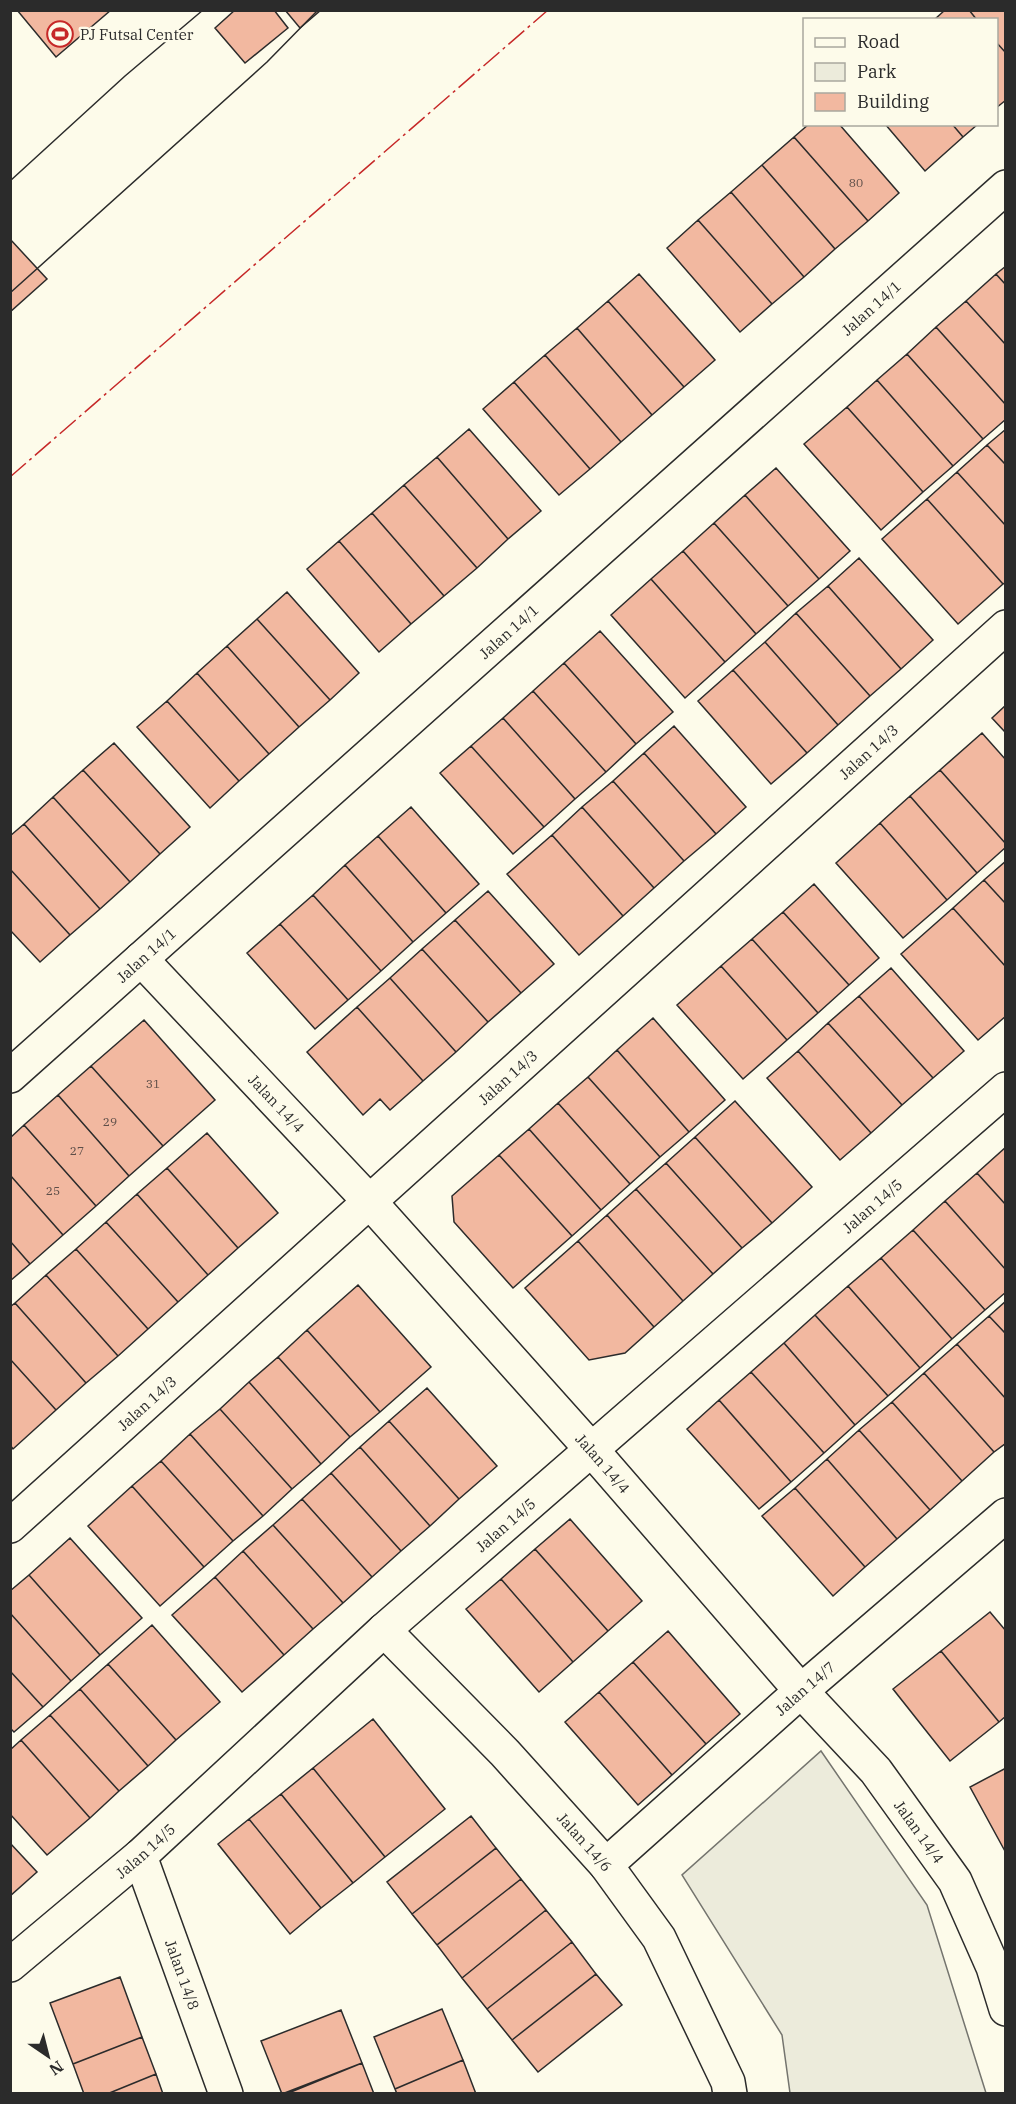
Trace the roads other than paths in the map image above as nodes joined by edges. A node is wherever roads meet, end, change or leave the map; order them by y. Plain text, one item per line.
1 (1005, 188) edge
2 (1005, 627) edge
3 (141, 959) junction
4 (10, 1076) edge
5 (1005, 1089) edge
6 (370, 1202) junction
7 (591, 1449) junction
8 (1005, 1515) edge
9 (10, 1526) edge
10 (384, 1630) junction
11 (801, 1691) junction
12 (140, 1856) junction
13 (606, 1865) junction
14 (10, 1965) edge
15 (1005, 2009) edge
16 (720, 2090) edge
17 (226, 2094) edge

1 - 3 street, Jalan 14/1
2 - 6 street, Jalan 14/3
3 - 4 street, Jalan 14/1
3 - 6 street, Jalan 14/4
5 - 7 street, Jalan 14/5
6 - 7 street, Jalan 14/4
6 - 9 street, Jalan 14/3
7 - 10 street, Jalan 14/5
7 - 11 street, Jalan 14/4
8 - 11 street, Jalan 14/7
10 - 12 street, Jalan 14/5
10 - 13 street, Jalan 14/6
11 - 13 street, Jalan 14/7
11 - 15 street, Jalan 14/4
12 - 14 street, Jalan 14/5
12 - 17 street, Jalan 14/8
13 - 16 street, Jalan 14/6

